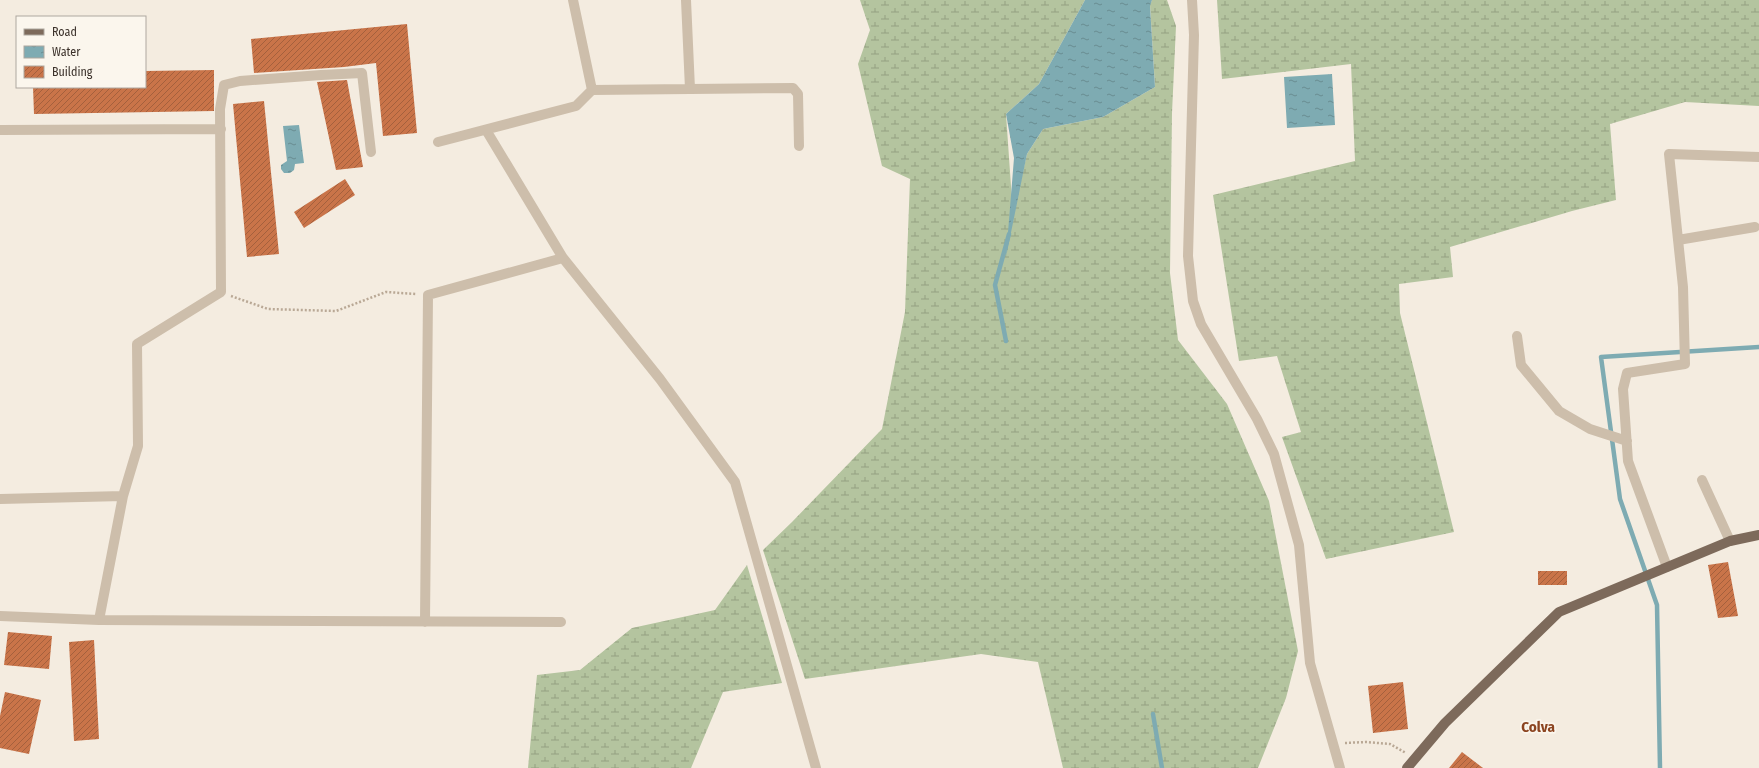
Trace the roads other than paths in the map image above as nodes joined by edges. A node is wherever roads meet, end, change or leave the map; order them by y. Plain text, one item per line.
1 (573, 0) edge
2 (686, 0) edge
3 (1192, 0) edge
4 (690, 89) junction
5 (592, 90) junction
6 (220, 129) junction
7 (0, 130) edge
8 (486, 130) junction
9 (438, 142) dead end
10 (799, 146) dead end
11 (371, 152) dead end
12 (1759, 157) edge
13 (1755, 228) dead end
14 (1678, 240) junction
15 (563, 258) junction
16 (1517, 336) dead end
17 (1627, 441) junction
18 (1702, 480) dead end
19 (123, 496) junction
20 (0, 499) edge
21 (1759, 535) edge
22 (1730, 541) junction
23 (1667, 567) junction
24 (0, 616) edge
25 (99, 620) junction
26 (425, 622) junction
27 (561, 622) dead end
28 (816, 768) edge
29 (1340, 768) edge
30 (1407, 768) edge

1 - 5 street
2 - 4 street
3 - 29 street
4 - 5 street
4 - 10 street
5 - 8 street
6 - 7 street
6 - 11 street
6 - 19 street
8 - 9 street
8 - 15 street
12 - 14 street
13 - 14 street
14 - 17 street
15 - 26 street
15 - 28 street
16 - 17 street
17 - 23 street
18 - 22 street
19 - 20 street
19 - 25 street
21 - 22 main road
22 - 23 main road
23 - 30 main road
24 - 25 street
25 - 26 street
26 - 27 street

